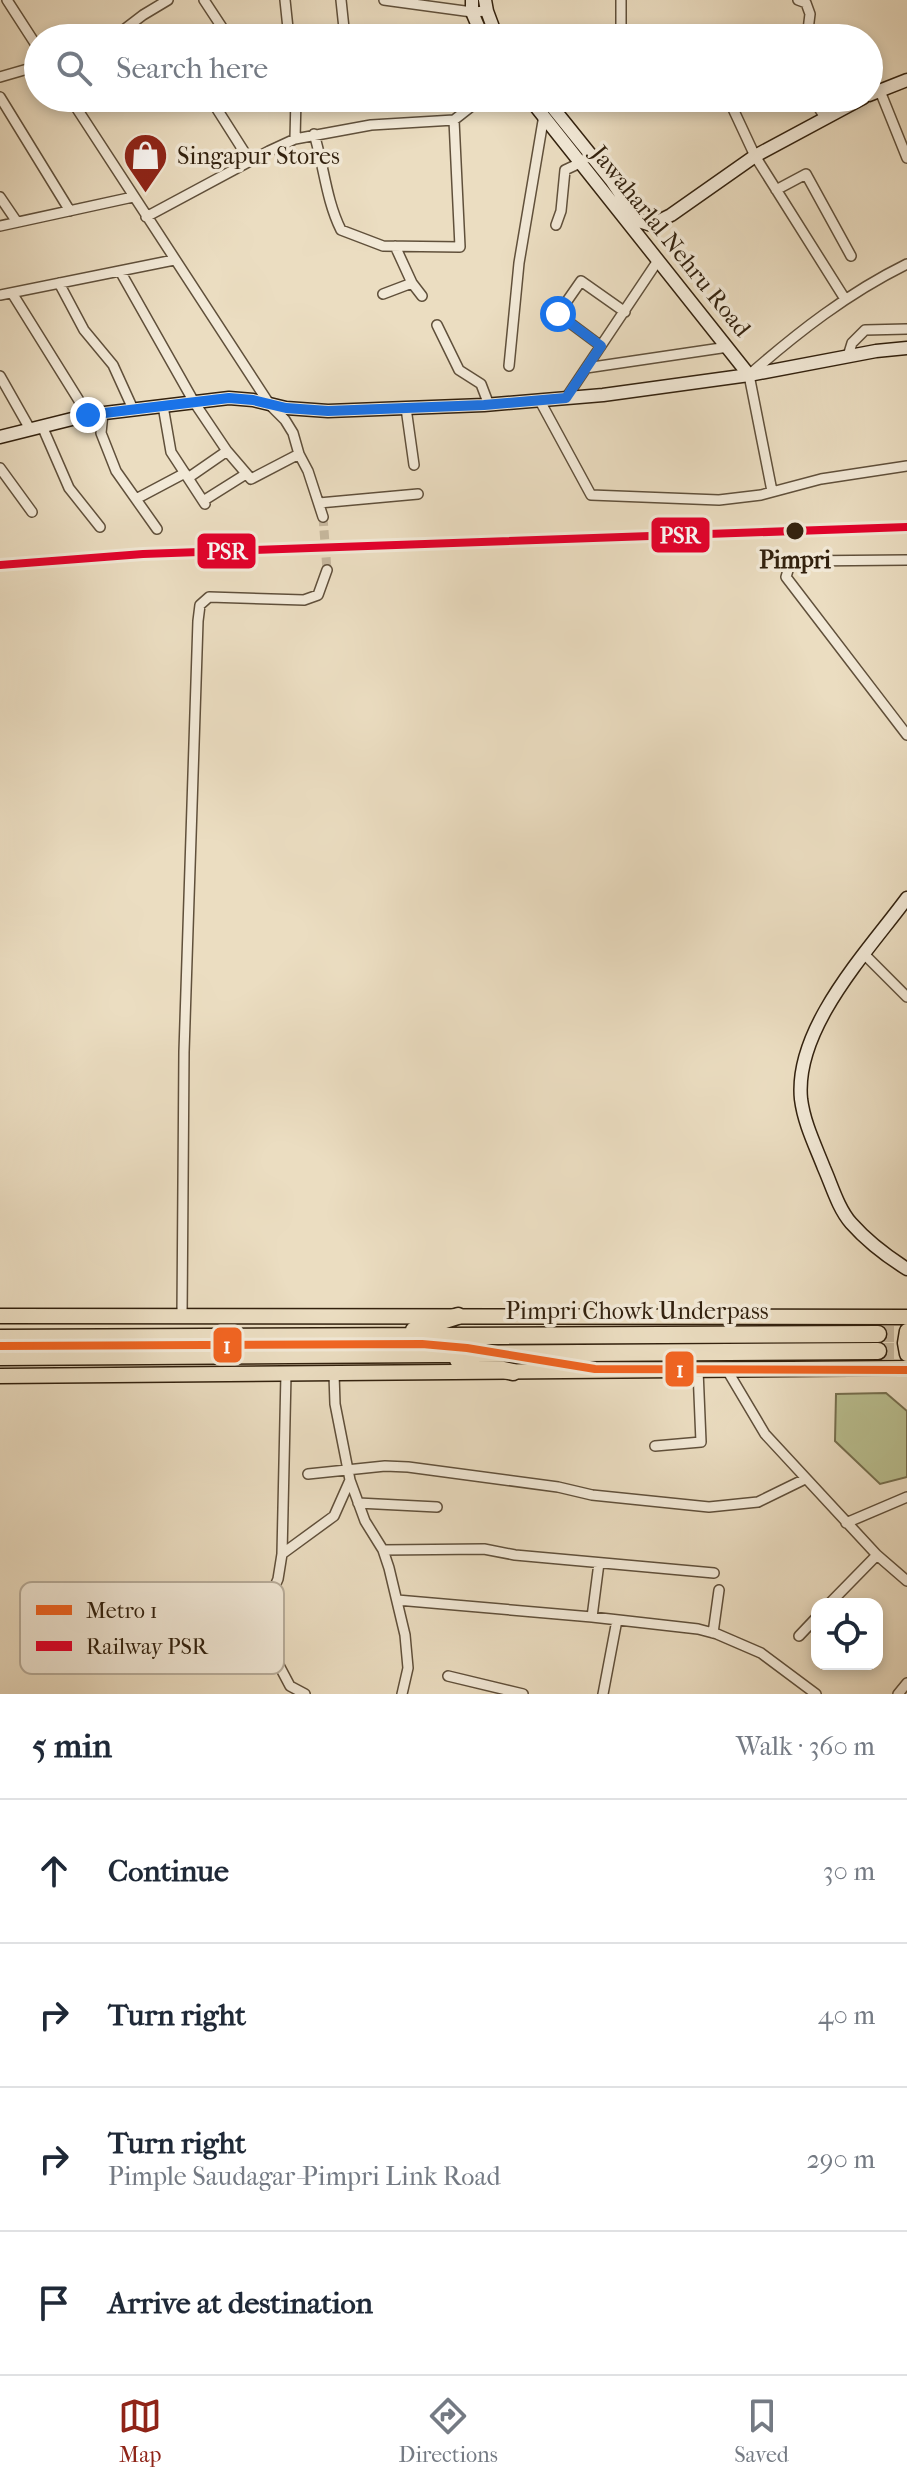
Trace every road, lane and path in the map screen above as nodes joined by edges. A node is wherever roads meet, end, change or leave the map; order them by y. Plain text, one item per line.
1 (7, 0) edge
2 (168, 0) edge
3 (204, 0) edge
4 (285, 0) edge
5 (341, 0) edge
6 (384, 0) edge
7 (621, 0) edge
8 (798, 0) edge
9 (472, 6) edge
10 (486, 6) edge
11 (131, 24) edge
12 (220, 24) edge
13 (288, 24) edge
14 (344, 24) edge
15 (621, 24) edge
16 (810, 24) edge
17 (24, 26) edge
18 (24, 70) edge
19 (0, 77) edge
20 (907, 80) edge
21 (883, 90) edge
22 (0, 97) edge
23 (883, 109) edge
24 (79, 112) edge
25 (219, 112) edge
26 (296, 112) edge
27 (464, 112) edge
28 (541, 112) edge
29 (556, 112) edge
30 (735, 112) edge
31 (821, 112) edge
32 (836, 112) edge
33 (544, 115) junction
34 (825, 118) junction
35 (454, 120) junction
36 (314, 134) junction
37 (295, 139) junction
38 (755, 156) junction
39 (907, 158) edge
40 (250, 161) junction
41 (580, 163) junction
42 (776, 190) junction
43 (0, 197) edge
44 (133, 197) junction
45 (70, 211) junction
46 (146, 217) junction
47 (17, 222) junction
48 (556, 225) dead end
49 (0, 226) edge
50 (395, 246) junction
51 (851, 256) dead end
52 (174, 260) junction
53 (657, 262) junction
54 (907, 264) edge
55 (120, 271) junction
56 (59, 283) junction
57 (412, 283) junction
58 (12, 293) junction
59 (383, 294) dead end
60 (0, 295) edge
61 (422, 296) dead end
62 (845, 299) junction
63 (625, 312) junction
64 (437, 325) dead end
65 (907, 329) edge
66 (601, 346) junction
67 (728, 347) junction
68 (907, 348) edge
69 (848, 356) junction
70 (509, 366) dead end
71 (586, 368) junction
72 (749, 375) junction
73 (0, 376) edge
74 (566, 398) junction
75 (540, 401) junction
76 (194, 402) junction
77 (270, 405) junction
78 (489, 405) junction
79 (163, 406) junction
80 (406, 408) junction
81 (133, 409) junction
82 (103, 413) junction
83 (88, 415) junction
84 (36, 428) junction
85 (0, 437) edge
86 (227, 451) junction
87 (299, 454) junction
88 (414, 465) dead end
89 (907, 466) edge
90 (0, 468) edge
91 (246, 474) junction
92 (187, 475) junction
93 (772, 491) junction
94 (418, 494) dead end
95 (136, 499) junction
96 (319, 503) junction
97 (32, 512) dead end
98 (323, 517) tunnel mouth
99 (100, 527) dead end
100 (157, 529) dead end
101 (907, 560) edge
102 (327, 570) tunnel mouth
103 (907, 735) edge
104 (907, 898) edge
105 (865, 955) junction
106 (907, 997) edge
107 (902, 1266) edge
108 (907, 1281) edge
109 (0, 1316) edge
110 (182, 1316) junction
111 (458, 1316) junction
112 (907, 1317) edge
113 (907, 1331) edge
114 (397, 1335) junction
115 (0, 1338) edge
116 (429, 1354) junction
117 (907, 1354) edge
118 (0, 1357) edge
119 (907, 1368) edge
120 (698, 1370) junction
121 (727, 1370) junction
122 (513, 1372) junction
123 (286, 1374) junction
124 (334, 1374) junction
125 (0, 1376) edge
126 (655, 1446) dead end
127 (308, 1474) dead end
128 (349, 1476) junction
129 (805, 1479) junction
130 (907, 1497) edge
131 (358, 1503) junction
132 (437, 1507) dead end
133 (846, 1523) junction
134 (383, 1550) junction
135 (282, 1554) junction
136 (877, 1555) junction
137 (599, 1563) junction
138 (714, 1573) dead end
139 (907, 1581) edge
140 (277, 1582) edge
141 (719, 1590) dead end
142 (835, 1598) edge
143 (397, 1600) junction
144 (592, 1617) junction
145 (617, 1620) junction
146 (811, 1623) edge
147 (713, 1633) junction
148 (799, 1636) dead end
149 (284, 1674) edge
150 (448, 1676) dead end
151 (907, 1683) edge
152 (305, 1694) edge
153 (402, 1694) edge
154 (523, 1694) edge
155 (603, 1694) edge
156 (816, 1694) edge
157 (898, 1694) edge

1 - 17 street
2 - 11 street
3 - 12 street
4 - 13 street
5 - 14 street
6 - 9 street
7 - 15 street
8 - 16 street
9 - 10 street
18 - 19 street
20 - 21 street
22 - 45 street
23 - 39 street
24 - 44 street
25 - 40 street
26 - 37 street
27 - 35 street
28 - 33 street, Jawaharlal Nehru Road
29 - 38 street
30 - 38 street
31 - 34 street
32 - 34 street
33 - 41 street, Jawaharlal Nehru Road
33 - 70 street
34 - 38 street
35 - 36 street
35 - 50 street
36 - 37 street
36 - 50 street
37 - 40 street
38 - 42 street
40 - 46 street
41 - 48 street
41 - 53 street, Jawaharlal Nehru Road
42 - 51 street
42 - 62 street
43 - 47 street
44 - 45 street
44 - 46 street
45 - 47 street
46 - 52 street
47 - 49 street
50 - 57 street
52 - 55 street
52 - 77 street
53 - 63 street
53 - 67 street, Jawaharlal Nehru Road
54 - 62 street
55 - 56 street
55 - 76 street
56 - 58 street
56 - 81 street
57 - 59 street
57 - 61 street
58 - 60 street
58 - 83 street
62 - 72 street
63 - 66 street
63 - 66 street
64 - 78 street
65 - 69 street
66 - 71 street
67 - 71 street
67 - 72 street, Jawaharlal Nehru Road
68 - 69 street
69 - 72 street
71 - 74 street
72 - 74 street
72 - 93 street
73 - 84 street
74 - 75 street
75 - 78 street
75 - 93 street
76 - 77 street
76 - 79 street
76 - 86 street
77 - 80 street
77 - 87 street
78 - 80 street
79 - 81 street
79 - 92 street
80 - 88 street
81 - 82 street
82 - 83 street
82 - 95 street
83 - 84 street
84 - 85 street
84 - 99 street
86 - 91 street
86 - 92 street
87 - 91 street
87 - 96 street
89 - 93 street
90 - 97 street
91 - 92 street
92 - 95 street
94 - 96 street
95 - 100 street
96 - 98 street
101 - 103 street
102 - 110 street
104 - 105 street
105 - 106 street
105 - 107 street
107 - 108 street
109 - 110 main road
110 - 111 main road
111 - 112 main road
111 - 114 highway
113 - 117 main road
114 - 115 highway, Pimpri Chowk Underpass
114 - 116 highway, Pimpri Chowk Underpass
116 - 118 highway
116 - 122 highway
119 - 121 main road
120 - 121 main road
120 - 122 main road
120 - 126 street
121 - 129 street
122 - 124 main road
123 - 124 main road
123 - 125 main road
123 - 135 street
124 - 128 street
127 - 128 street
128 - 129 street
128 - 131 street
128 - 135 street
129 - 133 street
130 - 133 street
131 - 132 street
131 - 134 street
133 - 136 street
134 - 137 street
134 - 143 street
135 - 140 street
136 - 139 street
136 - 142 street
137 - 138 street
137 - 144 street
141 - 147 street
143 - 144 street
143 - 153 street
144 - 145 street
145 - 147 street
145 - 155 street
146 - 148 street
147 - 156 street
149 - 152 street
150 - 154 street
151 - 157 street

